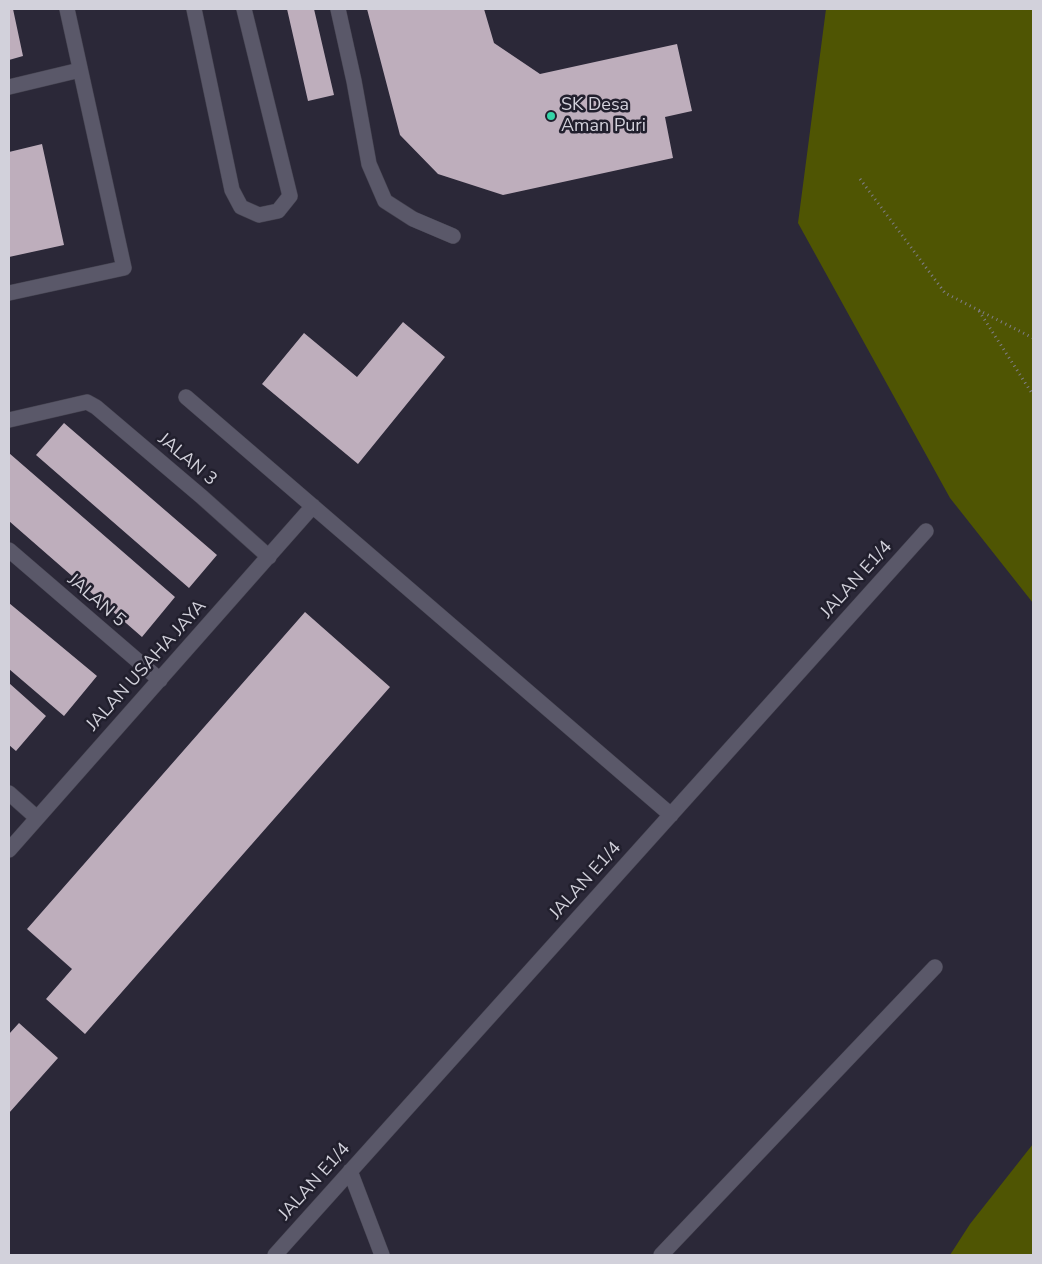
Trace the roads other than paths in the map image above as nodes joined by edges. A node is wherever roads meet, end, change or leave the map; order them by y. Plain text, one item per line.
1 (67, 9) edge
2 (194, 9) edge
3 (244, 9) edge
4 (338, 9) edge
5 (80, 70) junction
6 (9, 86) edge
7 (454, 236) dead end
8 (9, 293) edge
9 (186, 397) dead end
10 (9, 420) edge
11 (313, 506) junction
12 (926, 532) dead end
13 (9, 550) edge
14 (269, 556) junction
15 (160, 680) junction
16 (9, 793) edge
17 (671, 815) junction
18 (37, 818) junction
19 (9, 850) edge
20 (935, 967) dead end
21 (350, 1171) junction
22 (274, 1255) edge
23 (382, 1255) edge
24 (661, 1255) edge

1 - 5 street
2 - 3 street
4 - 7 street
5 - 6 street
5 - 8 street
9 - 11 street
10 - 14 street, JALAN 3
11 - 14 street, JALAN USAHA JAYA
11 - 17 street
12 - 17 street, JALAN E1/4
13 - 15 street, JALAN 5
14 - 15 street, JALAN USAHA JAYA
15 - 18 street, JALAN USAHA JAYA
16 - 18 street
17 - 21 street, JALAN E1/4
18 - 19 street, JALAN USAHA JAYA
20 - 24 street
21 - 22 street, JALAN E1/4
21 - 23 street

